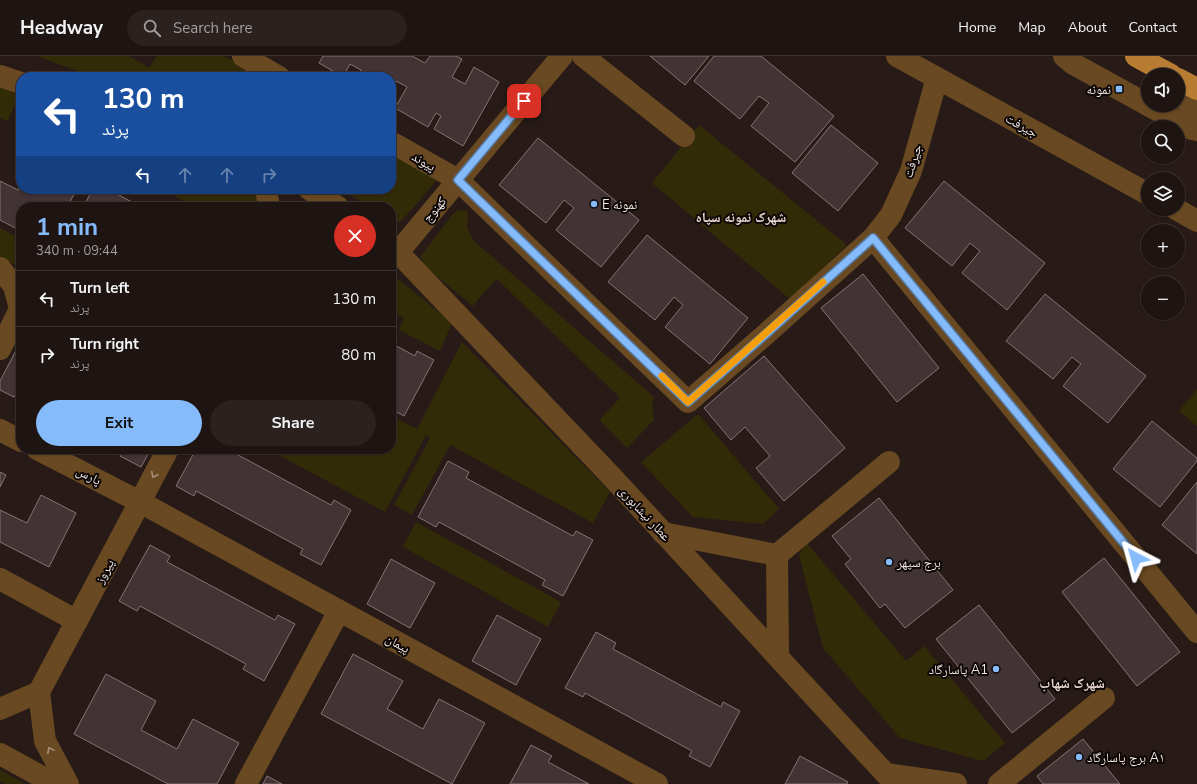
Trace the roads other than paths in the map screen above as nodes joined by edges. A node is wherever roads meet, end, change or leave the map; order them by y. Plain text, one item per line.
1 (243, 56) edge
2 (562, 56) edge
3 (583, 56) edge
4 (897, 56) edge
5 (1064, 56) edge
6 (1123, 56) edge
7 (1136, 56) edge
8 (1158, 68) edge
9 (1141, 69) edge
10 (270, 72) edge
11 (0, 76) edge
12 (937, 78) junction
13 (16, 81) edge
14 (1185, 83) edge
15 (1197, 89) edge
16 (1185, 100) edge
17 (1141, 101) edge
18 (1197, 109) edge
19 (1161, 112) edge
20 (1197, 130) edge
21 (684, 136) dead end
22 (396, 145) edge
23 (458, 180) junction
24 (1141, 190) edge
25 (317, 194) edge
26 (330, 202) edge
27 (1185, 214) edge
28 (1197, 220) edge
29 (873, 238) junction
30 (396, 247) edge
31 (396, 249) edge
32 (0, 268) edge
33 (16, 294) edge
34 (16, 317) edge
35 (0, 349) edge
36 (688, 402) joint
37 (0, 430) edge
38 (16, 438) edge
39 (47, 454) edge
40 (165, 454) edge
41 (889, 462) dead end
42 (140, 502) junction
43 (664, 533) junction
44 (777, 555) junction
45 (0, 579) edge
46 (339, 611) junction
47 (77, 621) junction
48 (1197, 632) edge
49 (778, 657) junction
50 (39, 692) junction
51 (1104, 698) dead end
52 (0, 709) edge
53 (0, 754) edge
54 (891, 779) edge
55 (55, 784) edge
56 (68, 784) edge
57 (246, 784) edge
58 (657, 784) edge
59 (956, 784) edge
60 (999, 784) edge

1 - 10 street
2 - 23 street, كهنوج
3 - 21 street
4 - 12 street, جيرفت
5 - 17 street
6 - 9 street
7 - 8 highway
11 - 13 street
12 - 24 street, جيرفت
12 - 29 street, جیرفت
14 - 15 highway
16 - 18 street
19 - 20 street
22 - 23 street, پیوند
23 - 30 street, كهنوج
23 - 36 street, پیوند
25 - 26 street
27 - 28 street
29 - 36 street, جیرفت
29 - 48 street
31 - 43 street, عطار نیشابوری
32 - 33 street
34 - 35 street
37 - 38 street
39 - 42 street, پارس
40 -> 42 street, پیروز
41 - 44 street
42 - 46 street, پیمان
42 - 47 street, پیروز
43 - 44 street
43 - 49 street, عطار نیشابوری
44 - 49 street
45 - 47 street
46 - 57 street
46 - 58 street, پیمان
47 - 50 street, پیروز
49 - 54 street, عطار نیشابوری
50 - 52 street
56 -> 50 street
51 - 60 street
53 - 55 street
54 - 59 street

